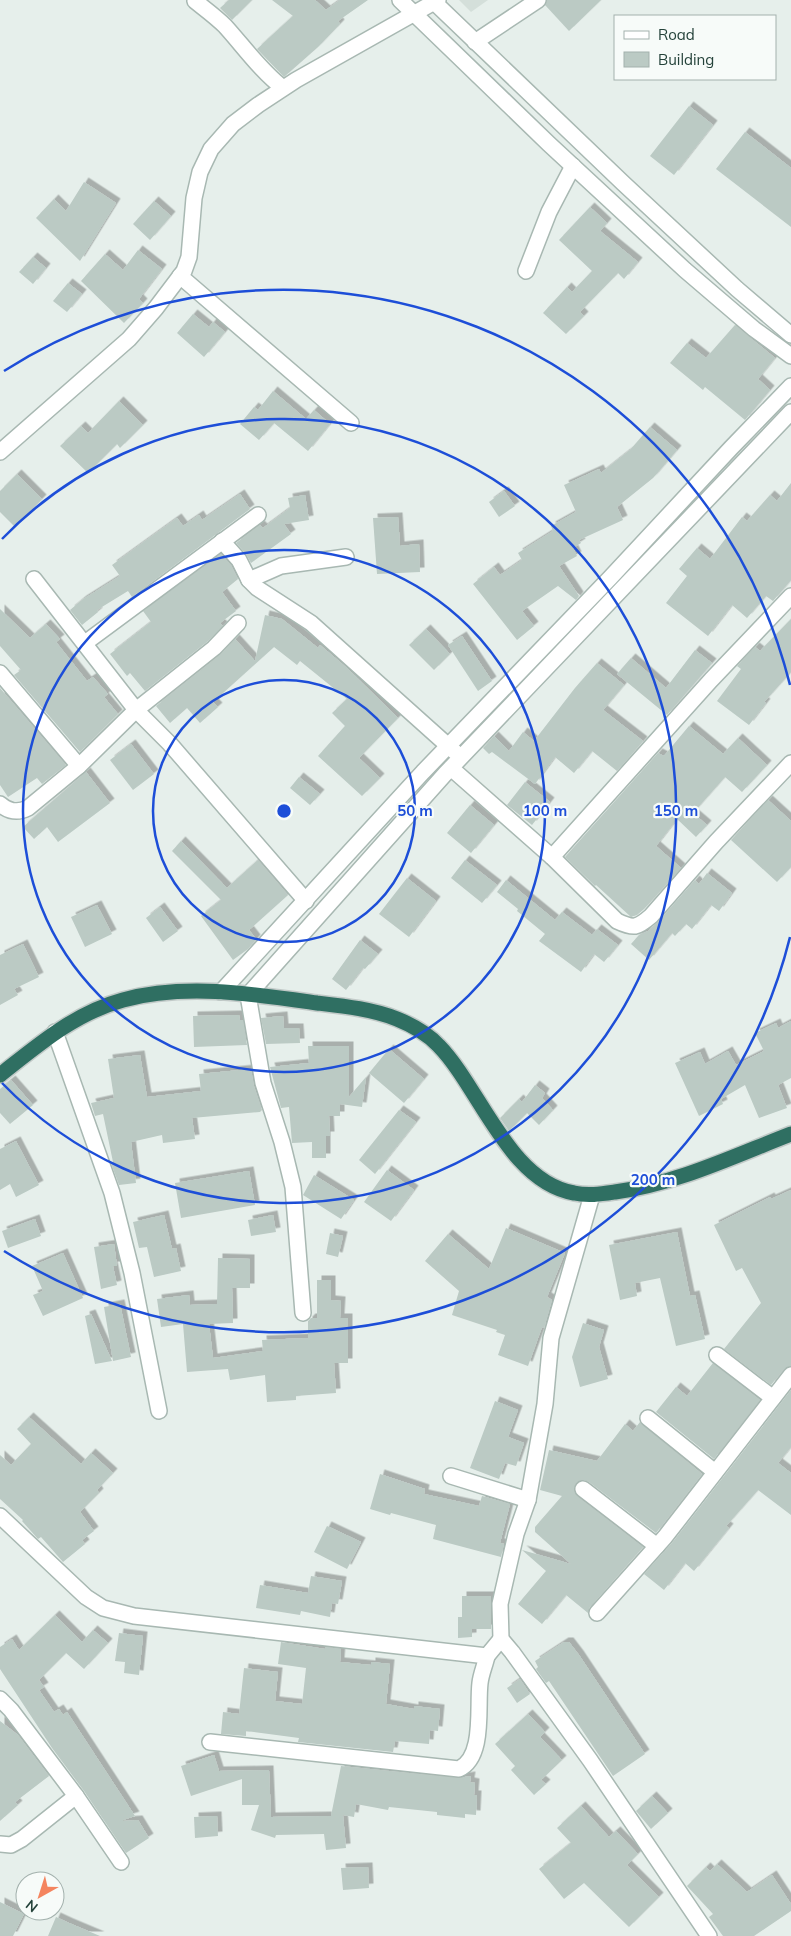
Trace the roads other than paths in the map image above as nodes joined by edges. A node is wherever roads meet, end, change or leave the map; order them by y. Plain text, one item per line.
1 (400, 0) edge
2 (538, 0) edge
3 (195, 1) edge
4 (435, 1) edge
5 (413, 14) junction
6 (475, 42) junction
7 (283, 88) junction
8 (573, 166) junction
9 (526, 271) dead end
10 (180, 276) junction
11 (791, 335) edge
12 (791, 356) edge
13 (791, 386) edge
14 (791, 412) edge
15 (351, 423) dead end
16 (0, 452) edge
17 (258, 514) dead end
18 (222, 541) junction
19 (346, 557) dead end
20 (610, 578) junction
21 (34, 579) dead end
22 (249, 580) junction
23 (622, 589) junction
24 (791, 596) edge
25 (238, 623) dead end
26 (85, 642) junction
27 (0, 672) edge
28 (136, 710) junction
29 (448, 746) junction
30 (456, 763) junction
31 (791, 763) edge
32 (78, 766) junction
33 (0, 804) edge
34 (552, 857) junction
35 (306, 900) junction
36 (221, 992) junction
37 (248, 995) junction
38 (55, 1032) junction
39 (0, 1075) edge
40 (791, 1134) edge
41 (592, 1195) junction
42 (303, 1313) dead end
43 (717, 1354) dead end
44 (791, 1375) edge
45 (773, 1398) junction
46 (159, 1411) dead end
47 (648, 1418) dead end
48 (715, 1472) junction
49 (451, 1476) dead end
50 (583, 1489) dead end
51 (528, 1500) junction
52 (0, 1516) edge
53 (657, 1546) junction
54 (597, 1614) dead end
55 (501, 1639) junction
56 (487, 1656) junction
57 (0, 1700) edge
58 (210, 1742) dead end
59 (76, 1796) junction
60 (0, 1844) edge
61 (122, 1862) dead end
62 (709, 1936) edge

1 - 5 street
2 - 6 street
3 - 7 street
4 - 5 street
4 - 6 street
5 - 7 street
5 - 8 street
6 - 11 street
7 - 10 street
8 - 9 street
8 - 12 street
10 - 15 street
10 - 16 street
13 - 20 street
14 - 23 street
17 - 18 street
18 - 22 street
18 - 26 street
19 - 22 street
20 - 23 street
20 - 29 street
21 - 26 street
22 - 29 street
23 - 30 street
24 - 34 street
25 - 28 street
26 - 28 street
27 - 32 street
28 - 32 street
28 - 35 street
29 - 30 street
29 - 35 street
30 - 34 street
30 - 37 street
31 - 34 street
32 - 33 street
35 - 36 street
36 - 37 highway
36 - 38 highway
37 - 41 highway
37 - 42 street
38 - 39 highway
38 - 46 street
40 - 41 highway
41 - 51 street
43 - 45 street
44 - 45 street
45 - 48 street
47 - 48 street
48 - 53 street
49 - 51 street
50 - 53 street
51 - 55 street
52 - 56 street
53 - 54 street
55 - 56 street
55 - 62 street
56 - 58 street
57 - 59 street
59 - 60 street
59 - 61 street

